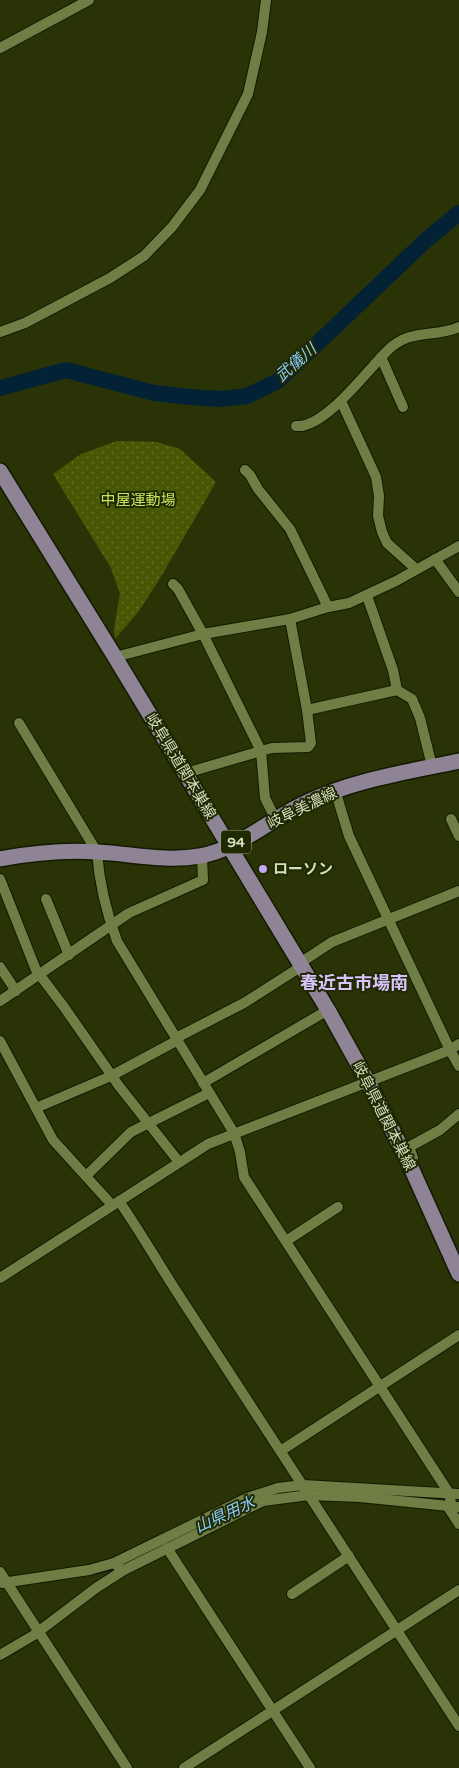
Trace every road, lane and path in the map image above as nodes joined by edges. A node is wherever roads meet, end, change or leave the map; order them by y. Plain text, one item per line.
1 (89, 0) edge
2 (266, 0) edge
3 (0, 48) edge
4 (459, 327) edge
5 (0, 332) edge
6 (382, 357) junction
7 (340, 401) junction
8 (403, 407) dead end
9 (296, 426) dead end
10 (245, 470) dead end
11 (0, 471) edge
12 (459, 546) edge
13 (435, 558) junction
14 (416, 569) junction
15 (173, 584) dead end
16 (459, 592) edge
17 (367, 596) junction
18 (328, 607) junction
19 (290, 620) junction
20 (203, 634) junction
21 (115, 657) junction
22 (397, 690) junction
23 (307, 710) junction
24 (19, 722) dead end
25 (261, 751) junction
26 (459, 761) edge
27 (432, 766) junction
28 (186, 773) junction
29 (335, 790) junction
30 (451, 819) dead end
31 (276, 820) junction
32 (459, 836) edge
33 (230, 846) junction
34 (97, 852) junction
35 (202, 856) junction
36 (0, 859) edge
37 (0, 879) edge
38 (459, 891) edge
39 (46, 899) dead end
40 (388, 919) junction
41 (112, 926) junction
42 (69, 954) junction
43 (301, 965) junction
44 (0, 967) edge
45 (39, 975) junction
46 (16, 991) junction
47 (0, 1001) edge
48 (328, 1010) junction
49 (177, 1039) junction
50 (0, 1041) edge
51 (459, 1044) edge
52 (450, 1050) junction
53 (459, 1066) edge
54 (111, 1076) junction
55 (368, 1082) junction
56 (203, 1083) junction
57 (209, 1093) junction
58 (36, 1108) junction
59 (459, 1114) edge
60 (147, 1123) junction
61 (234, 1133) junction
62 (179, 1162) junction
63 (409, 1163) junction
64 (86, 1176) junction
65 (116, 1203) junction
66 (338, 1207) dead end
67 (286, 1241) junction
68 (459, 1274) edge
69 (0, 1278) edge
70 (459, 1335) edge
71 (380, 1387) junction
72 (282, 1450) junction
73 (303, 1485) junction
74 (309, 1495) junction
75 (453, 1500) edge
76 (459, 1524) edge
77 (167, 1548) junction
78 (349, 1556) junction
79 (114, 1563) junction
80 (124, 1570) junction
81 (0, 1572) edge
82 (3, 1582) edge
83 (459, 1590) edge
84 (292, 1594) dead end
85 (39, 1630) junction
86 (398, 1631) junction
87 (0, 1655) edge
88 (273, 1711) junction
89 (455, 1713) edge
90 (459, 1726) edge
91 (127, 1768) edge
92 (184, 1768) edge
93 (310, 1768) edge

1 - 3 street
2 - 5 street
4 - 6 street
6 - 7 street
6 - 8 street
7 - 9 street
7 - 14 street
10 - 18 street
11 - 21 main road, 岐阜県道関本巣線
12 - 13 street
13 - 14 street
13 - 16 street
14 - 17 street
15 - 20 street
17 - 18 street
17 - 22 street
18 - 19 street
19 - 20 street
19 - 23 street
20 - 21 street
20 - 25 street
21 - 28 main road, 岐阜県道関本巣線
22 - 23 street
22 - 27 street
23 - 25 street
24 - 34 street
25 - 28 street
25 - 31 street
26 - 27 main road, 岐阜美濃線 / 94
27 - 29 main road, 岐阜美濃線 / 94
28 - 33 main road, 岐阜県道関本巣線
29 - 31 main road, 岐阜美濃線 / 94
29 - 40 street
30 - 32 street
31 - 33 main road, 岐阜美濃線 / 94
33 - 35 main road, 岐阜美濃線 / 94
33 - 43 main road, 岐阜県道関本巣線
34 - 35 main road, 岐阜美濃線 / 94
34 - 36 main road, 岐阜美濃線 / 94
34 - 41 street
35 - 41 street
37 - 45 street
38 - 40 street
39 - 42 street
40 - 43 street
40 - 52 street
41 - 42 street
41 - 49 street
42 - 45 street
43 - 48 main road, 岐阜県道関本巣線
43 - 49 street
44 - 46 street
45 - 46 street
45 - 54 street
46 - 47 street
48 - 55 main road, 岐阜県道関本巣線
48 - 56 street
49 - 54 street
49 - 56 street
50 - 58 street
51 - 52 street
52 - 53 street
52 - 55 street
54 - 58 street
54 - 60 street
55 - 61 street
55 - 63 main road, 岐阜県道関本巣線
56 - 57 street
57 - 60 street
57 - 61 street
58 - 64 street
59 - 63 street
60 - 62 street
60 - 64 street
61 - 62 street
61 - 67 street
62 - 65 street
63 - 68 main road, 岐阜県道関本巣線
64 - 65 street
65 - 69 street
65 - 72 street
66 - 67 street
67 - 71 street
70 - 71 street
71 - 72 street
71 - 75 street
72 - 73 street
73 - 74 street
73 - 75 street
73 - 79 street
74 - 75 street
74 - 77 street
74 - 78 street
75 - 76 street
77 - 80 street
77 - 88 street
78 - 84 street
78 - 86 street
79 - 80 street
79 - 82 street
80 - 85 street
81 - 82 street
82 - 85 street
83 - 86 street
85 - 87 street
85 - 91 street
86 - 88 street
86 - 89 street
88 - 92 street
88 - 93 street
89 - 90 street

